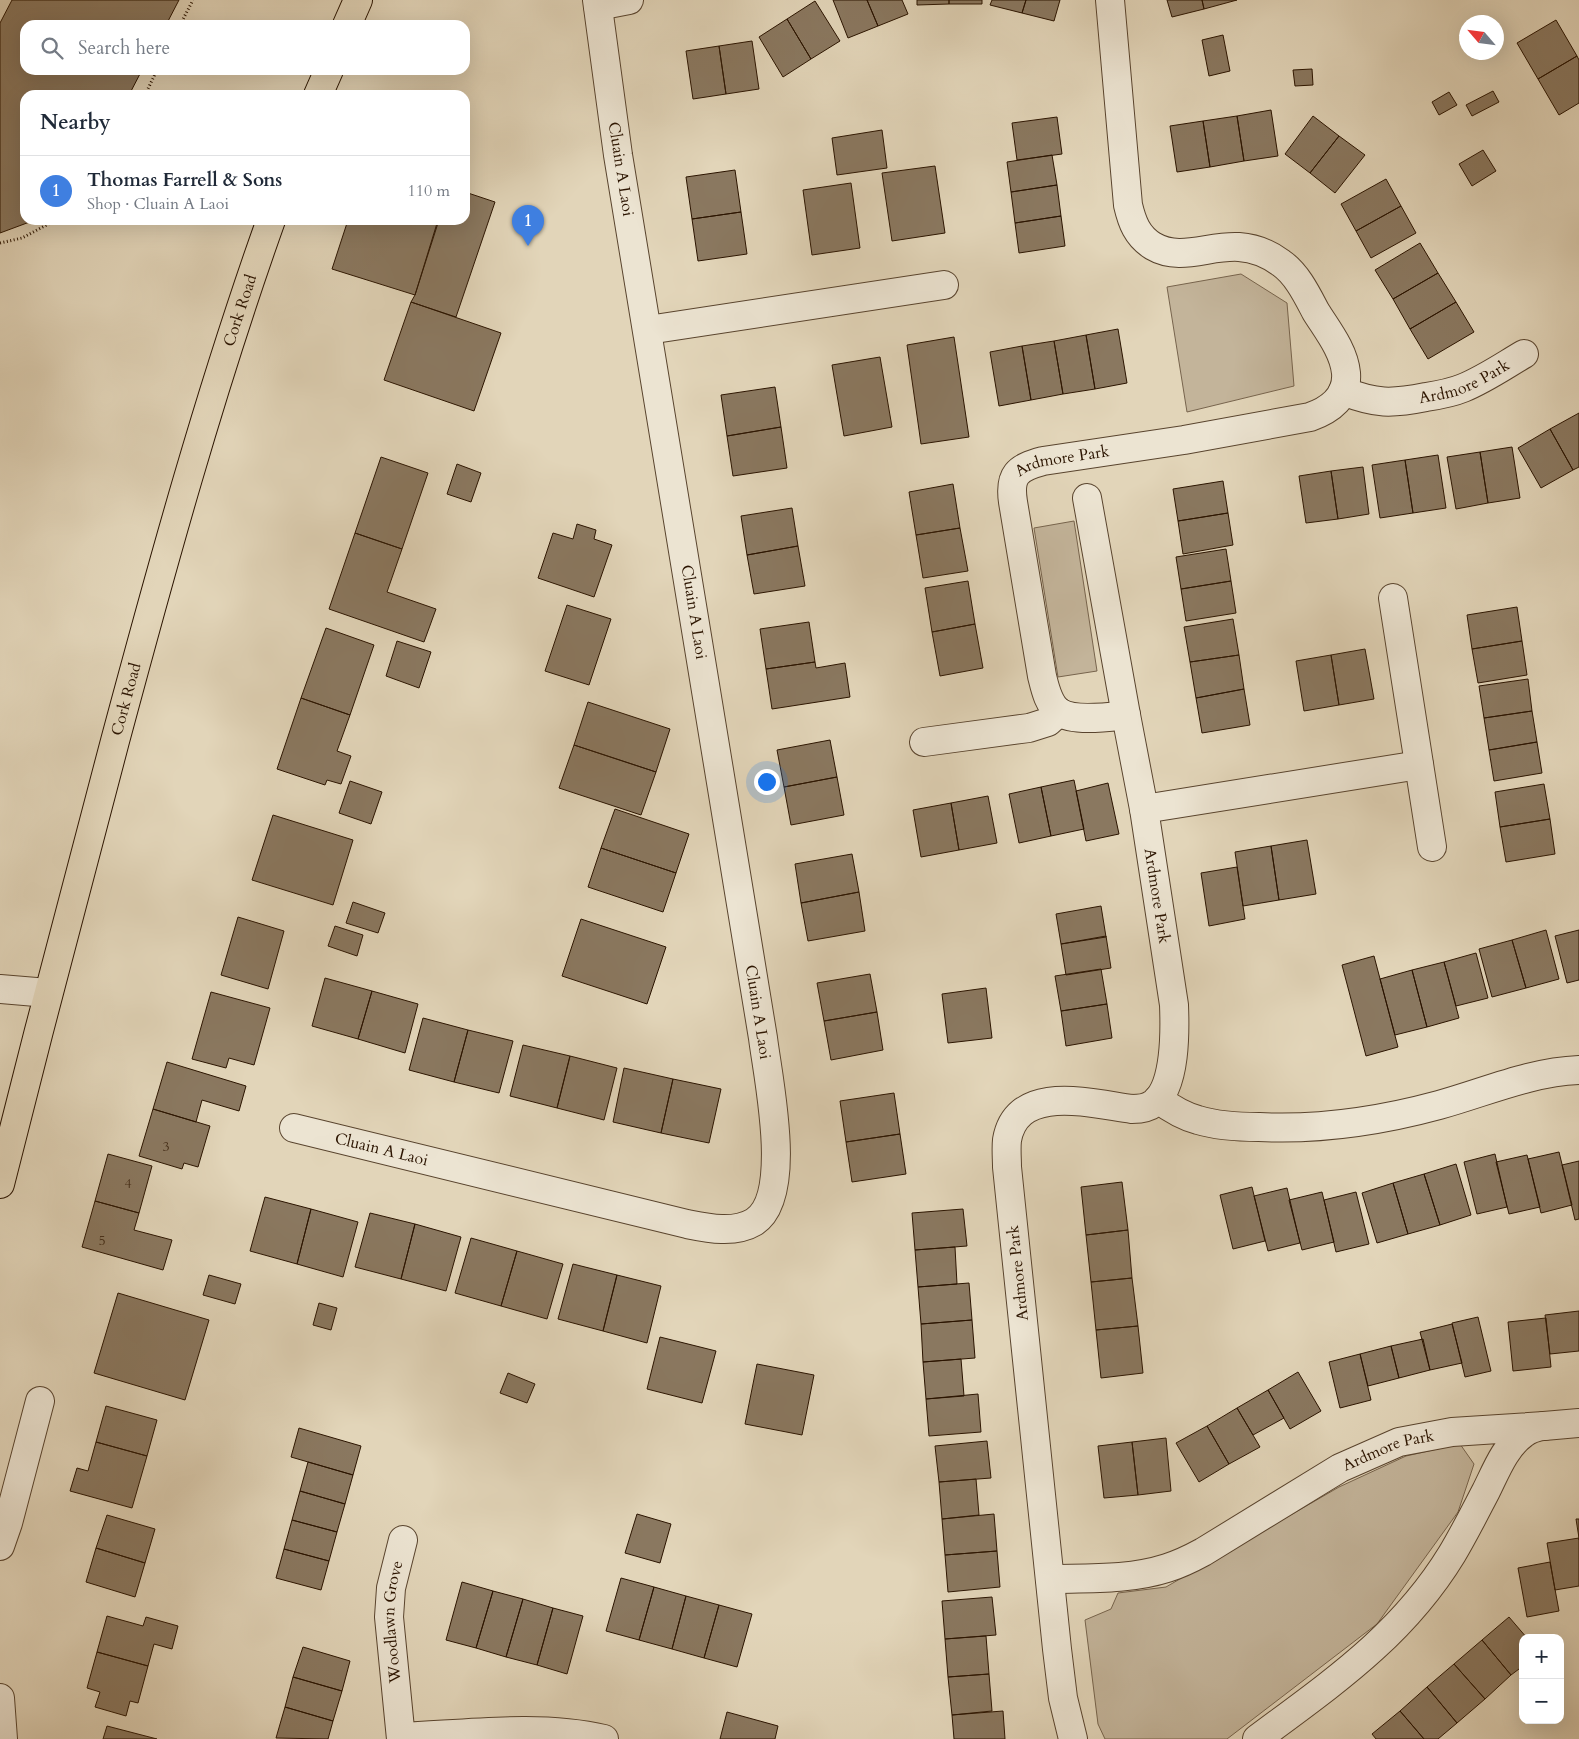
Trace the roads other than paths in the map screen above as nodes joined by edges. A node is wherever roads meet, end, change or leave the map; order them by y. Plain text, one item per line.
1 (358, 0) edge
2 (629, 0) edge
3 (1110, 0) edge
4 (598, 3) edge
5 (349, 20) edge
6 (327, 75) edge
7 (320, 90) edge
8 (269, 225) edge
9 (944, 285) dead end
10 (648, 330) junction
11 (1524, 354) dead end
12 (1343, 391) junction
13 (1087, 498) dead end
14 (1393, 598) dead end
15 (1059, 712) junction
16 (1126, 715) junction
17 (924, 742) dead end
18 (1419, 765) junction
19 (1144, 809) junction
20 (1432, 847) dead end
21 (0, 989) edge
22 (48, 993) junction
23 (1579, 1070) edge
24 (1158, 1099) junction
25 (294, 1128) dead end
26 (0, 1184) edge
27 (40, 1401) dead end
28 (1579, 1423) edge
29 (1544, 1426) junction
30 (403, 1540) dead end
31 (0, 1546) edge
32 (1050, 1579) junction
33 (0, 1698) edge
34 (401, 1738) edge
35 (3, 1739) edge
36 (604, 1739) edge
37 (1073, 1739) edge
38 (1257, 1739) edge

1 - 5 main road
2 - 4 street
3 - 12 street
4 - 10 street, Cluain A Laoi
6 - 7 main road
8 - 22 main road, Cork Road
9 - 10 street
10 - 25 street, Cluain A Laoi
11 - 12 street, Ardmore Park
12 - 15 street, Ardmore Park
13 - 16 street, Ardmore Park
14 - 18 street
15 - 16 street
15 - 17 street
16 - 19 street, Ardmore Park
18 - 19 street
18 - 20 street
19 - 24 street, Ardmore Park
21 - 22 street
22 - 26 main road, Cork Road
23 - 24 street
24 - 32 street, Ardmore Park
27 - 31 street
28 - 29 street, Ardmore Park
29 - 32 street, Ardmore Park
29 - 38 street, Ardmore Park
30 - 34 street, Woodlawn Grove
32 - 37 street, Ardmore Park
33 - 35 street
34 - 36 street, Woodlawn Grove

